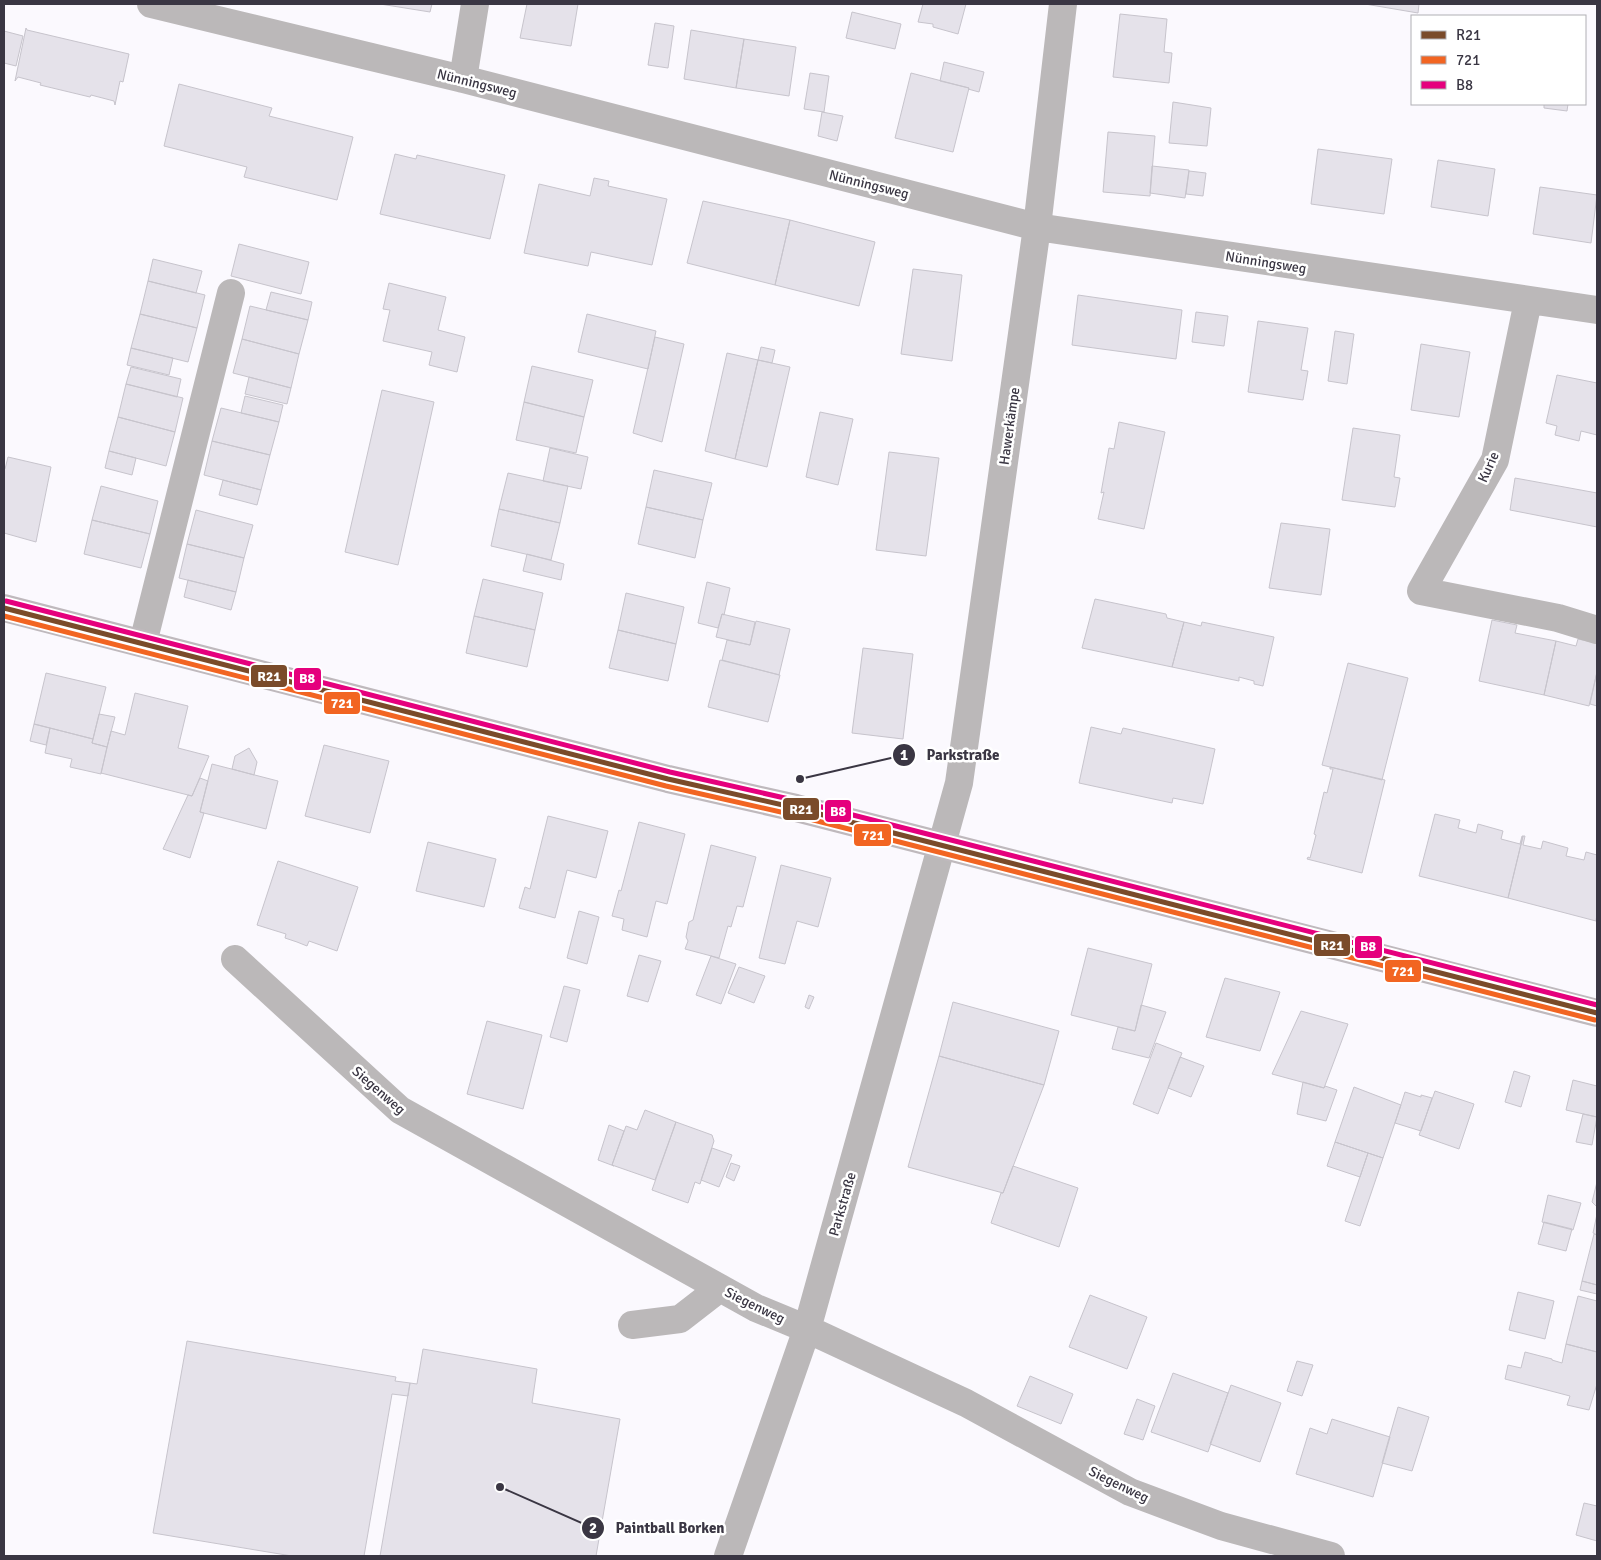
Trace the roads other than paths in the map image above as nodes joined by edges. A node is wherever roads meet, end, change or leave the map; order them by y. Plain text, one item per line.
1 (151, 4) edge
2 (475, 4) edge
3 (1063, 4) edge
4 (463, 79) junction
5 (1037, 227) junction
6 (231, 293) dead end
7 (1528, 301) junction
8 (1597, 310) edge
9 (4, 608) edge
10 (1597, 630) edge
11 (143, 643) junction
12 (942, 846) junction
13 (235, 959) dead end
14 (1597, 1014) edge
15 (720, 1288) junction
16 (632, 1325) dead end
17 (807, 1329) junction
18 (728, 1556) edge
19 (1331, 1556) edge

1 - 4 street, Nünningsweg
2 - 4 street
3 - 5 street, Hawerkämpe
4 - 5 street, Nünningsweg
5 - 7 street, Nünningsweg
5 - 12 street, Hawerkämpe
6 - 11 street
7 - 8 street, Nünningsweg
7 - 10 street, Kurie
9 - 11 main road
11 - 12 main road
12 - 14 main road
12 - 17 street, Parkstraße
13 - 15 street, Siegenweg
15 - 16 street
15 - 17 street, Siegenweg
17 - 18 street, Parkstraße
17 - 19 street, Siegenweg

